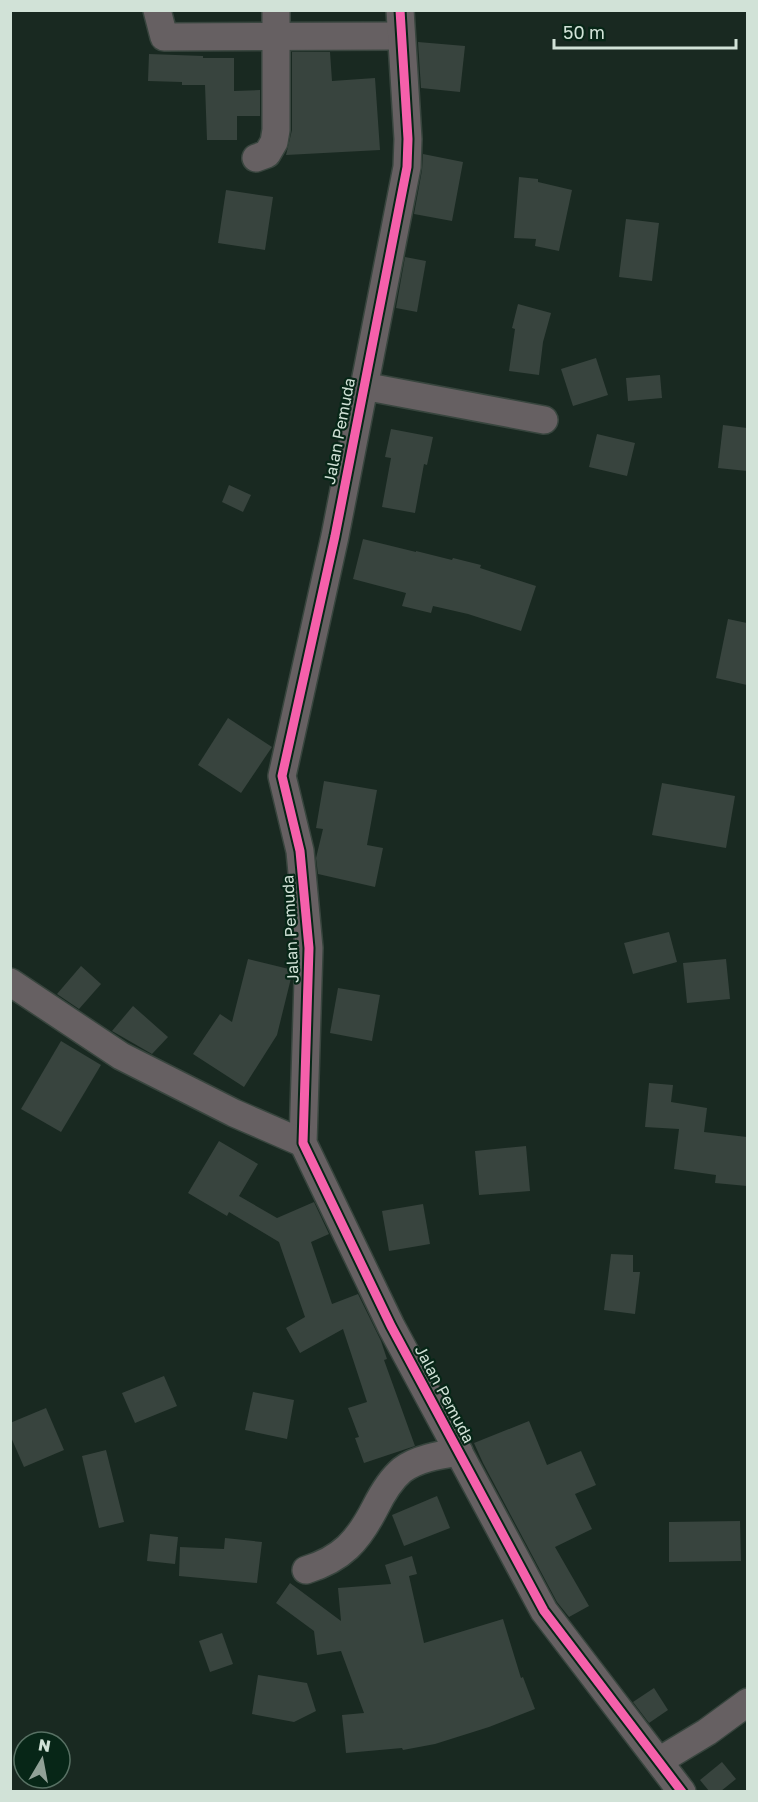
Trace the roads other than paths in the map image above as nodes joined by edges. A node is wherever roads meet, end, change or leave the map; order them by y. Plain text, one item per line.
1 (157, 10) edge
2 (276, 23) edge
3 (401, 23) edge
4 (256, 158) dead end
5 (363, 386) junction
6 (544, 420) dead end
7 (10, 982) edge
8 (303, 1143) junction
9 (459, 1452) junction
10 (306, 1570) dead end
11 (747, 1702) edge
12 (660, 1761) junction
13 (682, 1791) edge

1 - 2 street
2 - 3 street
2 - 4 street
3 - 5 street, Jalan Pemuda
5 - 6 street
5 - 8 street, Jalan Pemuda
7 - 8 street
8 - 9 street, Jalan Pemuda
9 - 10 street
9 - 12 street, Jalan Pemuda
11 - 12 street
12 - 13 street, Jalan Pemuda

